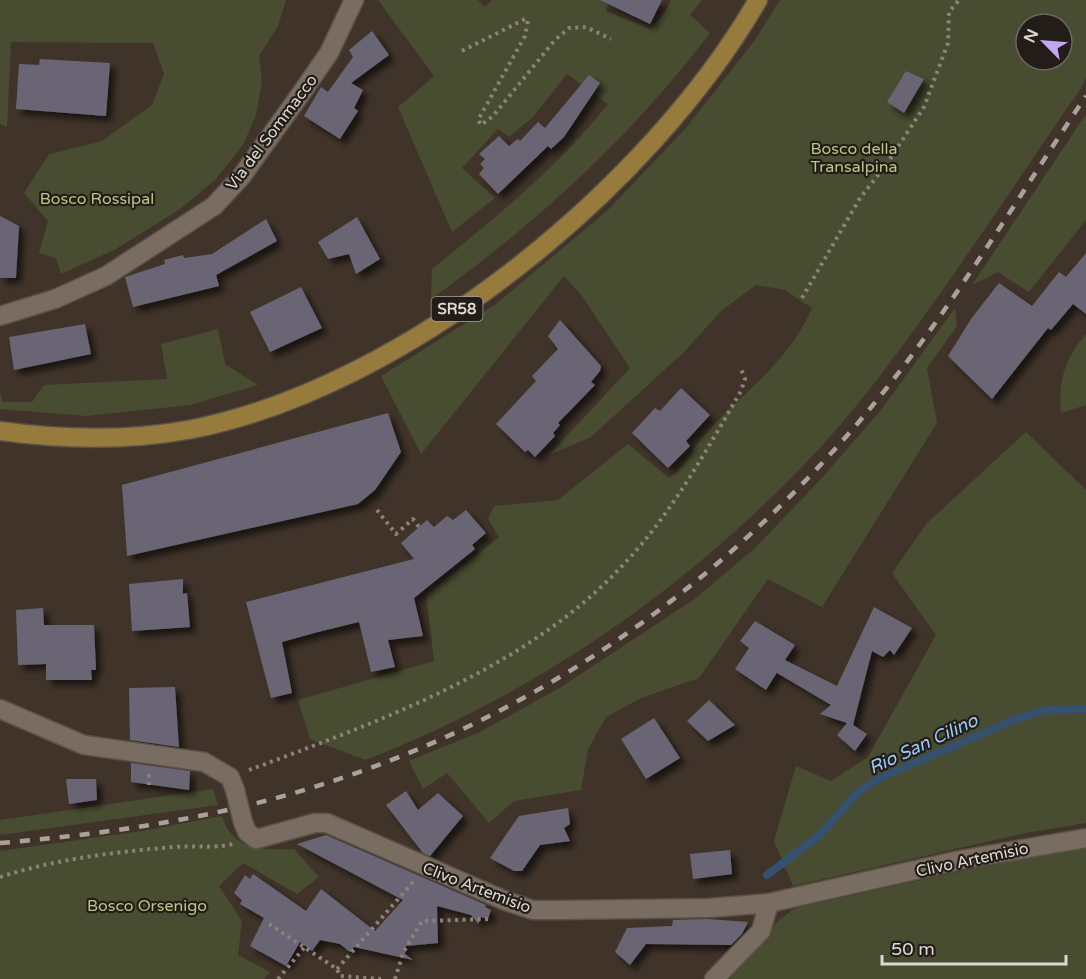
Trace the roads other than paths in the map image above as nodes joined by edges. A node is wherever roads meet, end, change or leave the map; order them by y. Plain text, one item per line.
1 (354, 0) edge
2 (758, 0) edge
3 (0, 316) edge
4 (0, 431) edge
5 (0, 709) edge
6 (1086, 838) edge
7 (769, 903) junction
8 (714, 979) edge

1 - 3 street, Via del Sommacco
2 - 4 main road, SR58
5 - 7 street, Clivo Artemisio, bridge
6 - 7 street, Clivo Artemisio
7 - 8 street

